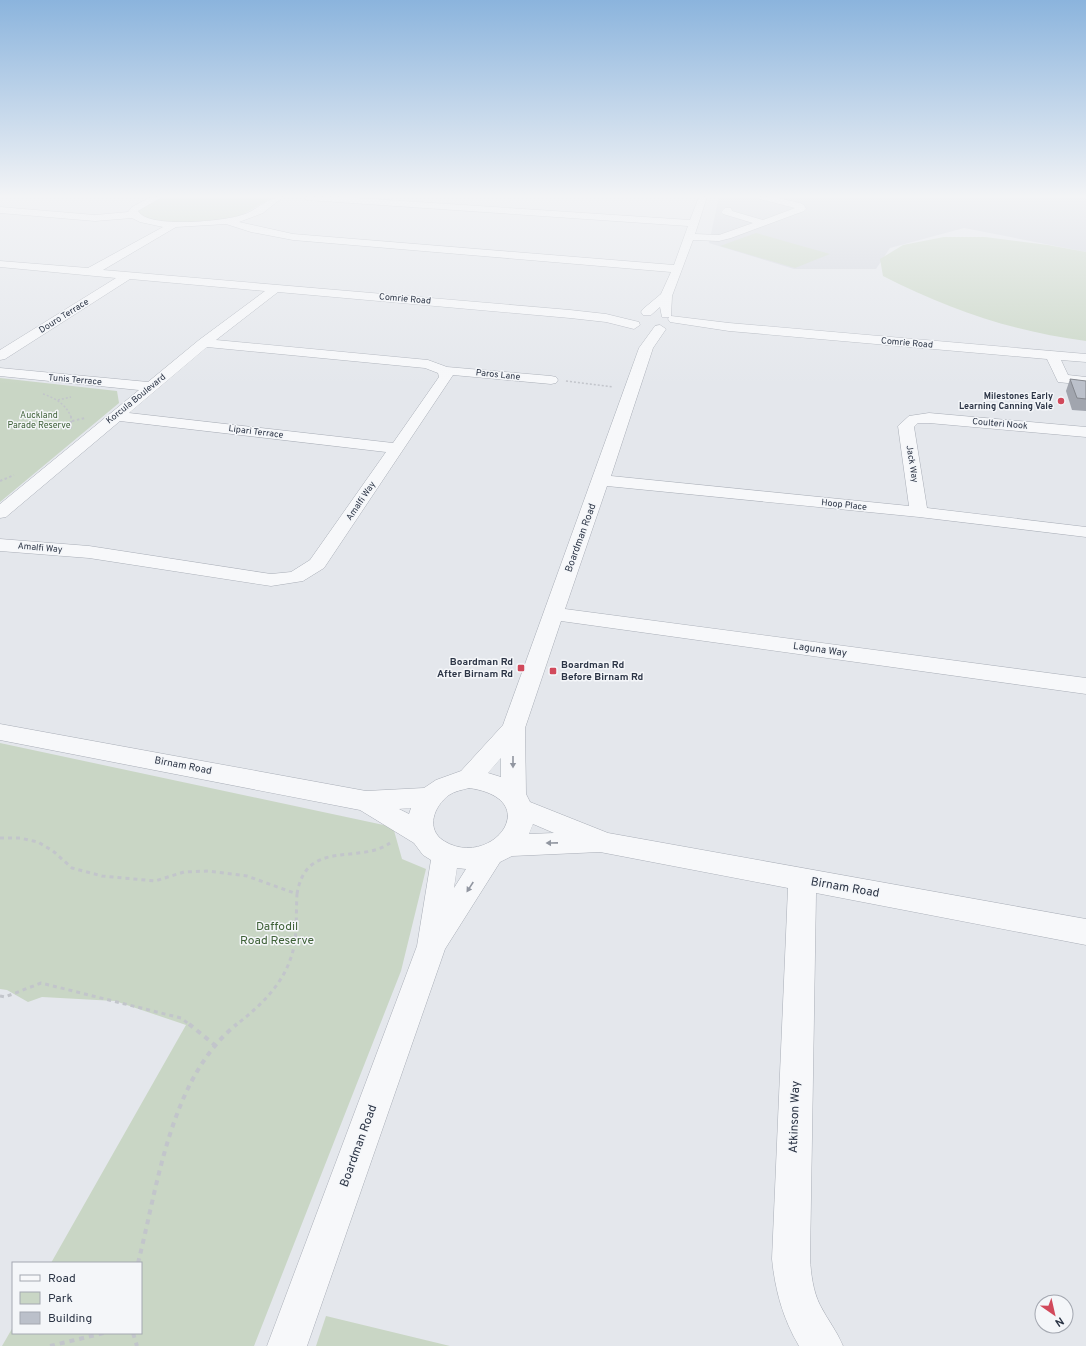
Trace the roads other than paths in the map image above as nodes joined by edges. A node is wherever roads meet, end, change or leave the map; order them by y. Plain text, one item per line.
1 (112, 260) edge
2 (569, 260) edge
3 (681, 260) edge
4 (0, 264) edge
5 (678, 269) junction
6 (90, 272) junction
7 (127, 276) junction
8 (276, 288) junction
9 (666, 296) junction
10 (647, 312) junction
11 (636, 322) junction
12 (668, 322) junction
13 (204, 343) junction
14 (646, 348) junction
15 (1052, 355) junction
16 (0, 356) edge
17 (1086, 358) edge
18 (445, 371) junction
19 (0, 372) edge
20 (551, 380) road end
21 (1086, 381) edge
22 (151, 387) junction
23 (116, 416) junction
24 (914, 419) joint
25 (1086, 432) edge
26 (397, 448) junction
27 (601, 480) junction
28 (920, 512) junction
29 (0, 513) edge
30 (1086, 532) edge
31 (0, 544) edge
32 (554, 614) junction
33 (1086, 686) edge
34 (513, 728) junction
35 (0, 732) edge
36 (469, 779) junction
37 (429, 797) junction
38 (366, 801) junction
39 (516, 802) junction
40 (422, 835) junction
41 (605, 843) junction
42 (498, 850) junction
43 (446, 855) junction
44 (802, 880) junction
45 (1086, 932) edge
46 (432, 946) junction
47 (287, 1346) edge
48 (822, 1346) edge

1 - 6 street
2 - 5 street
3 - 5 street
4 - 6 street, Comrie Road
5 - 9 street
6 - 7 street, Comrie Road
7 - 8 street, Comrie Road
7 - 16 street, Douro Terrace
8 - 11 street, Comrie Road
8 - 13 street, Korcula Boulevard
9 - 10 street
9 - 12 street
10 - 11 street
10 - 12 street
11 - 12 street
11 - 14 street
12 - 14 street, Boardman Road
12 - 15 street, Comrie Road
13 - 18 street
13 - 22 street, Korcula Boulevard
14 - 27 street, Boardman Road
15 - 17 street, Comrie Road
15 - 21 street
18 - 20 street, Paros Lane
18 - 26 street, Amalfi Way
19 - 22 street, Tunis Terrace
22 - 23 street, Korcula Boulevard
23 - 26 street, Lipari Terrace
23 - 29 street, Korcula Boulevard
24 - 25 street, Coulteri Nook
24 - 28 street, Jack Way
26 - 31 street, Amalfi Way
27 - 28 street, Hoop Place
27 - 32 street, Boardman Road
28 - 30 street, Hoop Place
32 - 33 street, Laguna Way
32 - 34 street, Boardman Road
34 - 36 street, Boardman Road
34 -> 39 street, Boardman Road
35 - 38 street, Birnam Road
36 - 37 street
36 - 39 street
37 - 38 street, Birnam Road
37 - 40 street
38 - 40 street, Birnam Road
39 - 41 street, Birnam Road
39 - 42 street, Boardman Road
40 - 43 street
41 -> 42 street, Birnam Road
41 - 44 street, Birnam Road
42 - 43 street
42 -> 46 street, Boardman Road
43 - 46 street, Boardman Road
44 - 45 street, Birnam Road
44 - 48 street, Atkinson Way
46 - 47 street, Boardman Road

